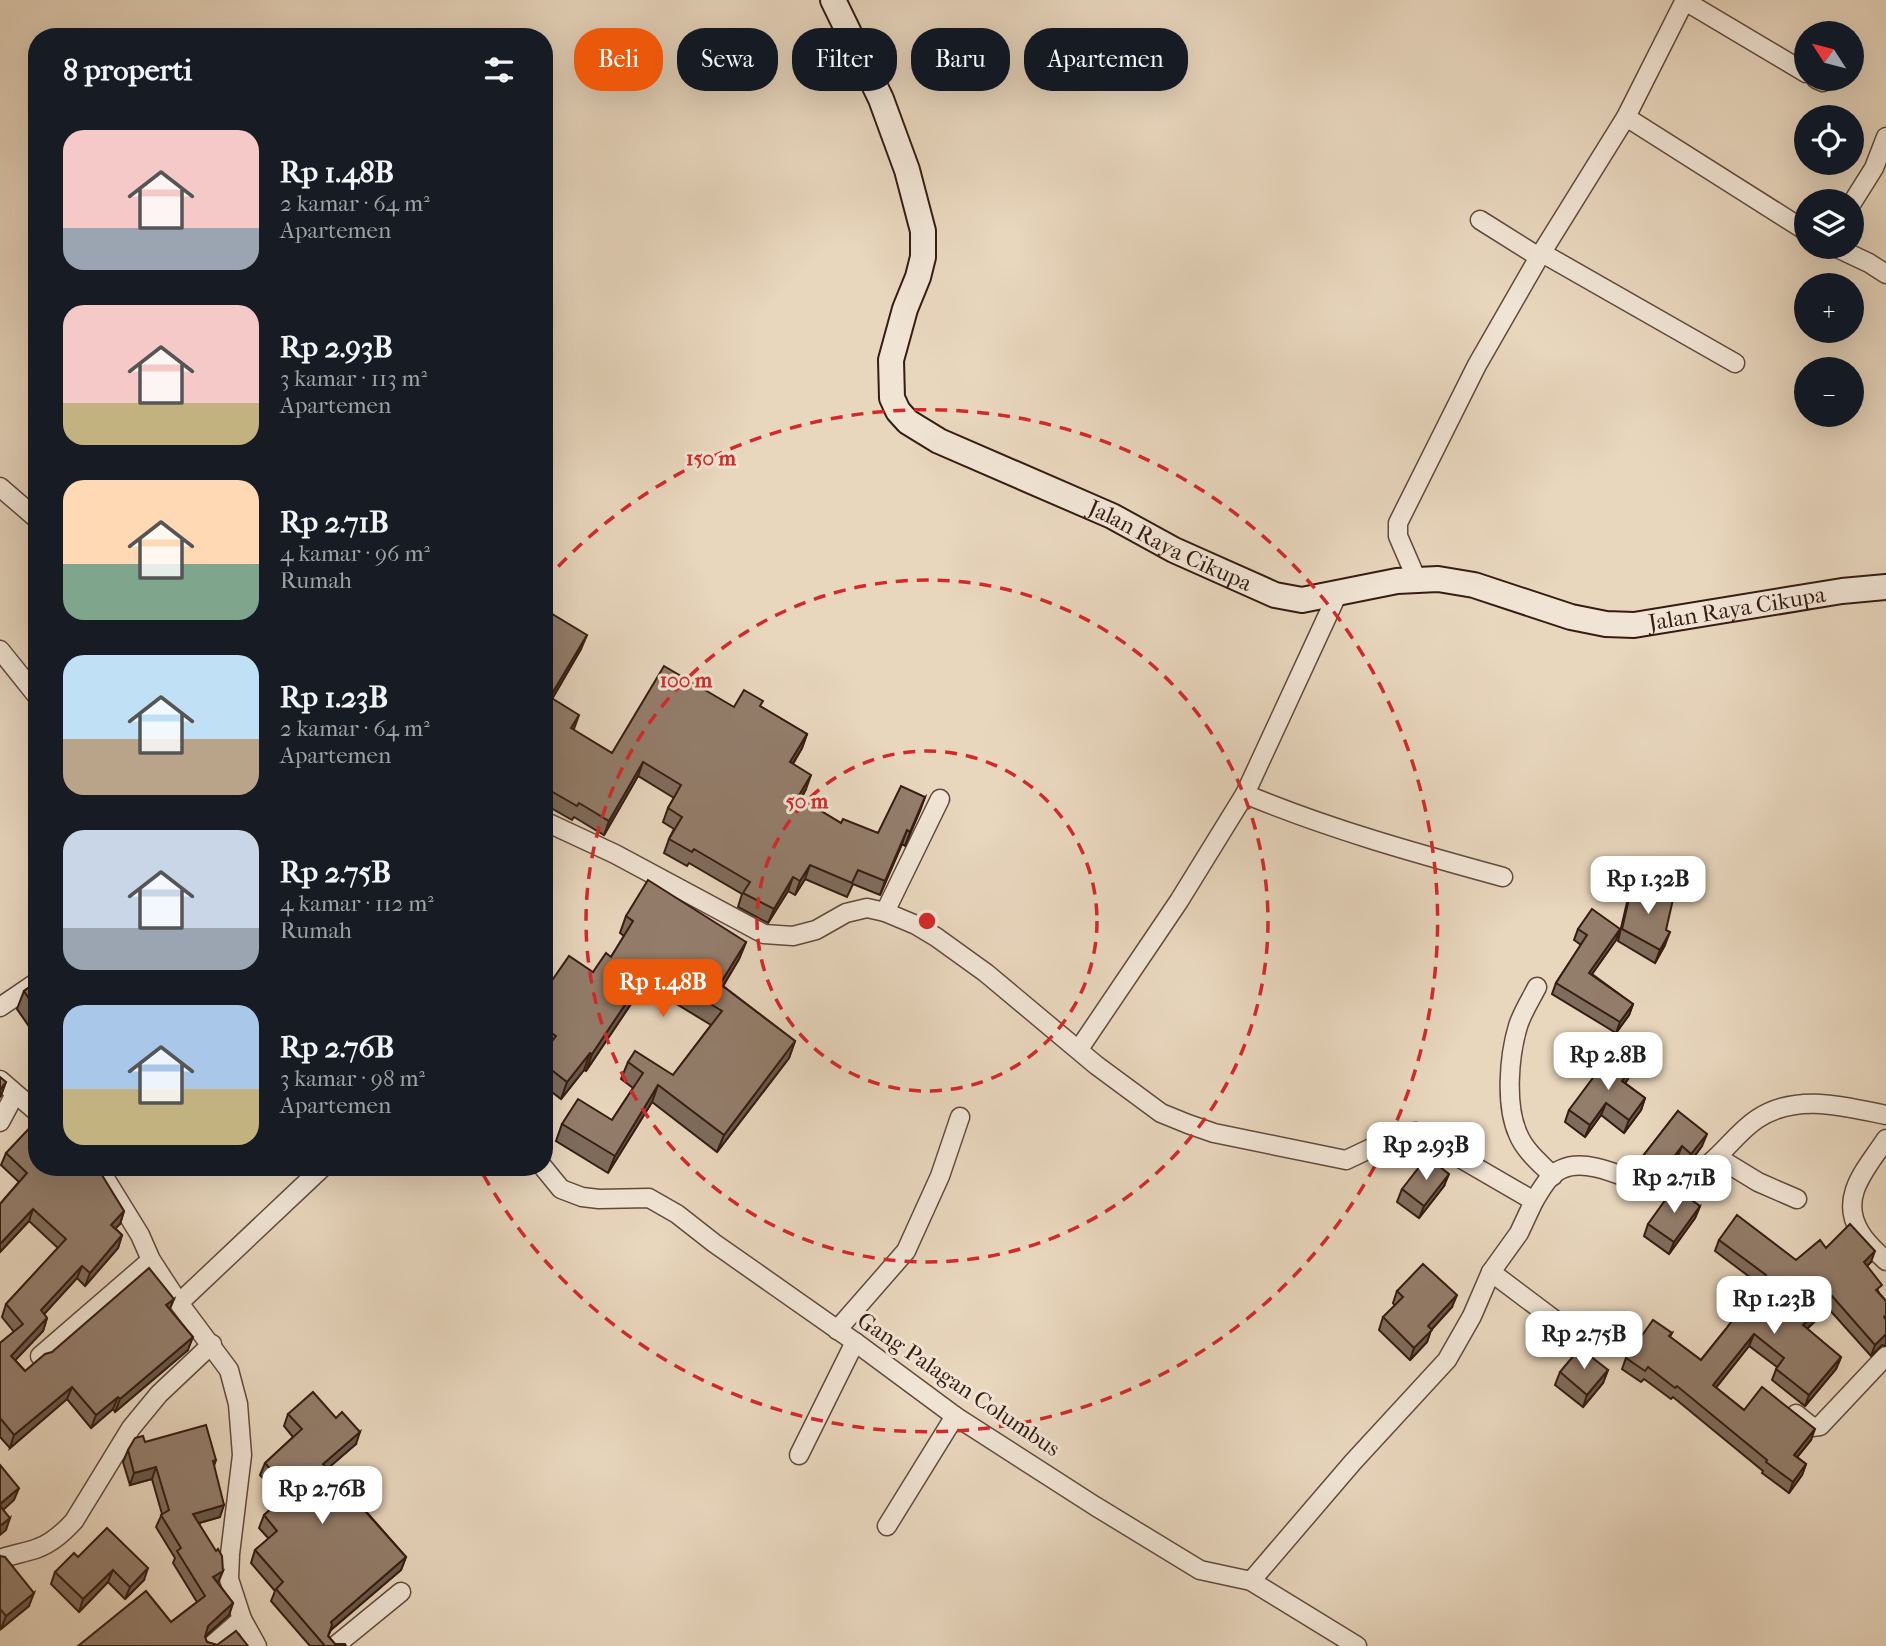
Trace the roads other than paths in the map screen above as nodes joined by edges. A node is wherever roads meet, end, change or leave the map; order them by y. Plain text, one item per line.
1 (833, 0) edge
2 (1685, 0) edge
3 (1794, 66) edge
4 (1626, 117) junction
5 (1886, 137) edge
6 (1862, 189) edge
7 (1480, 220) dead end
8 (1794, 223) edge
9 (1541, 255) junction
10 (1860, 259) edge
11 (1886, 274) edge
12 (1735, 363) dead end
13 (0, 487) edge
14 (28, 511) edge
15 (1417, 580) junction
16 (1886, 587) edge
17 (1338, 593) junction
18 (0, 650) edge
19 (28, 683) edge
20 (1245, 794) junction
21 (940, 799) dead end
22 (553, 825) edge
23 (1503, 877) dead end
24 (885, 912) junction
25 (1537, 987) dead end
26 (28, 988) edge
27 (0, 1007) edge
28 (1079, 1049) junction
29 (0, 1080) edge
30 (15, 1094) junction
31 (28, 1105) edge
32 (1886, 1115) edge
33 (960, 1117) dead end
34 (0, 1122) edge
35 (1886, 1139) edge
36 (1717, 1157) junction
37 (104, 1176) edge
38 (313, 1176) edge
39 (550, 1176) edge
40 (1553, 1176) junction
41 (1797, 1199) dead end
42 (1534, 1201) junction
43 (151, 1260) junction
44 (1886, 1261) edge
45 (1491, 1272) junction
46 (179, 1303) junction
47 (837, 1330) junction
48 (1567, 1330) dead end
49 (855, 1342) junction
50 (212, 1344) junction
51 (40, 1356) edge
52 (1886, 1356) edge
53 (1783, 1403) edge
54 (955, 1416) junction
55 (799, 1455) dead end
56 (887, 1526) dead end
57 (0, 1559) edge
58 (1251, 1581) junction
59 (401, 1592) dead end
60 (242, 1619) junction
61 (211, 1646) edge
62 (257, 1646) edge
63 (335, 1646) edge
64 (1357, 1646) edge

1 - 17 main road, Jalan Raya Cikupa
2 - 3 street
2 - 4 street
4 - 8 street
4 - 9 street
5 - 6 street
7 - 9 street
9 - 12 street
9 - 15 street
10 - 11 street
13 - 14 street
15 - 16 main road, Jalan Raya Cikupa
15 - 17 main road, Jalan Raya Cikupa
17 - 20 street
18 - 19 street
20 - 23 street
20 - 28 street
21 - 24 street
22 - 24 street
24 - 28 street
25 - 40 street
26 - 27 street
28 - 42 street
29 - 30 street
30 - 31 street
30 - 34 street
32 - 36 street
33 - 47 street
35 - 44 street
36 - 40 street
36 - 41 street
37 - 43 street
38 - 46 street
39 - 47 street, Gang Palagan Columbus
40 - 42 street
42 - 45 street
43 - 46 street
43 - 51 street
45 - 48 street
45 - 58 street
46 - 50 street
47 - 49 street, Gang Palagan Columbus
49 - 54 street, Gang Palagan Columbus
49 - 55 street
50 - 57 street
50 - 60 street
52 - 53 street
54 - 56 street
54 - 58 street, Gang Palagan Columbus
58 - 64 street, Gang Palagan Columbus
59 - 63 street
60 - 61 street
60 - 62 street

